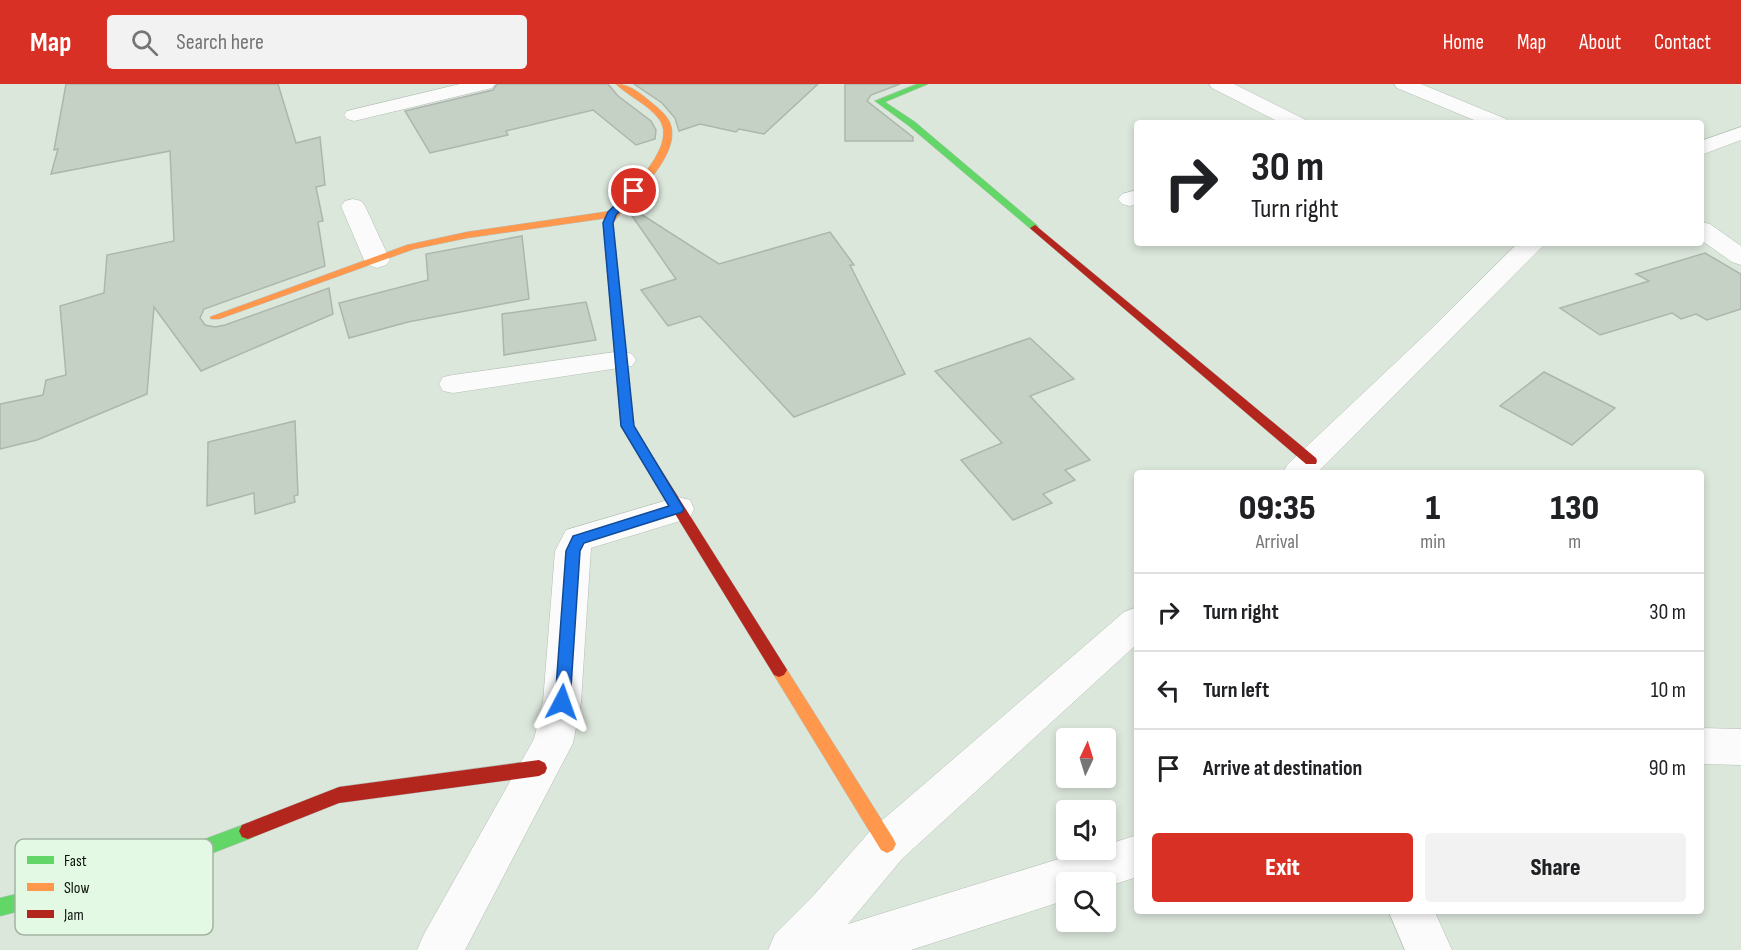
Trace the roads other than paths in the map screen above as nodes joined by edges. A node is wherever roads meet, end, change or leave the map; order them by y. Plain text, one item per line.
1 (485, 84) edge
2 (620, 84) edge
3 (924, 84) edge
4 (1219, 84) edge
5 (1404, 84) edge
6 (354, 115) dead end
7 (1291, 120) edge
8 (1492, 120) edge
9 (1741, 133) edge
10 (1704, 147) edge
11 (353, 206) dead end
12 (611, 214) junction
13 (1704, 231) edge
14 (1530, 246) edge
15 (1741, 257) edge
16 (377, 260) junction
17 (215, 317) dead end
18 (621, 360) junction
19 (453, 384) dead end
20 (1305, 467) edge
21 (678, 509) junction
22 (1134, 625) edge
23 (1704, 746) edge
24 (1741, 747) edge
25 (539, 768) junction
26 (213, 844) edge
27 (887, 844) junction
28 (1134, 857) edge
29 (15, 903) edge
30 (0, 907) edge
31 (1412, 914) edge
32 (829, 938) edge
33 (440, 950) edge
34 (791, 950) edge
35 (1429, 950) edge

1 - 6 street
2 - 12 street
3 - 20 street
4 - 7 street
5 - 8 street
9 - 10 street
11 - 16 street
12 - 16 street
12 - 18 street
13 - 15 street
14 - 20 street
16 - 17 street
18 - 19 street
18 - 21 street
21 - 25 street
21 - 27 street
22 - 27 street
23 - 24 street
25 - 26 street
25 - 33 street
27 - 32 street
28 - 32 street
29 - 30 street
31 - 35 street
32 - 34 street

